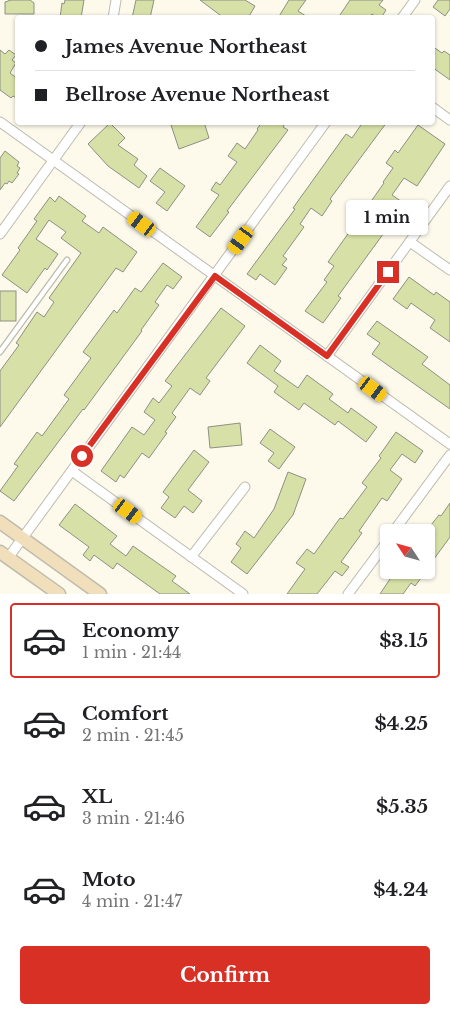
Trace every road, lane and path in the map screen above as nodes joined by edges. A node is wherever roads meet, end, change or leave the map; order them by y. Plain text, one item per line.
1 (116, 0) edge
2 (415, 0) edge
3 (114, 15) edge
4 (404, 15) edge
5 (435, 109) edge
6 (450, 120) edge
7 (0, 122) edge
8 (79, 125) edge
9 (324, 125) edge
10 (52, 161) junction
11 (450, 186) edge
12 (0, 234) edge
13 (410, 242) junction
14 (67, 260) dead end
15 (450, 270) edge
16 (215, 276) junction
17 (1, 349) edge
18 (327, 356) junction
19 (450, 444) edge
20 (450, 456) edge
21 (72, 471) junction
22 (245, 486) dead end
23 (0, 522) edge
24 (399, 524) edge
25 (22, 538) junction
26 (380, 551) edge
27 (4, 555) edge
28 (191, 557) junction
29 (59, 594) edge
30 (100, 594) edge
31 (242, 594) edge
32 (348, 594) edge

1 - 3 street
2 - 4 street
5 - 6 street
7 - 10 street
8 - 10 street
9 - 16 street
10 - 12 street
10 - 16 street
11 - 13 street
13 - 15 street
13 - 18 street
14 - 17 lane
16 - 18 street
16 - 21 street
18 - 19 street
20 - 24 street
21 - 25 street
21 - 28 street
22 - 28 street
23 - 25 main road
25 - 27 street
25 - 30 main road
26 - 32 street
27 - 29 main road
28 - 31 street

